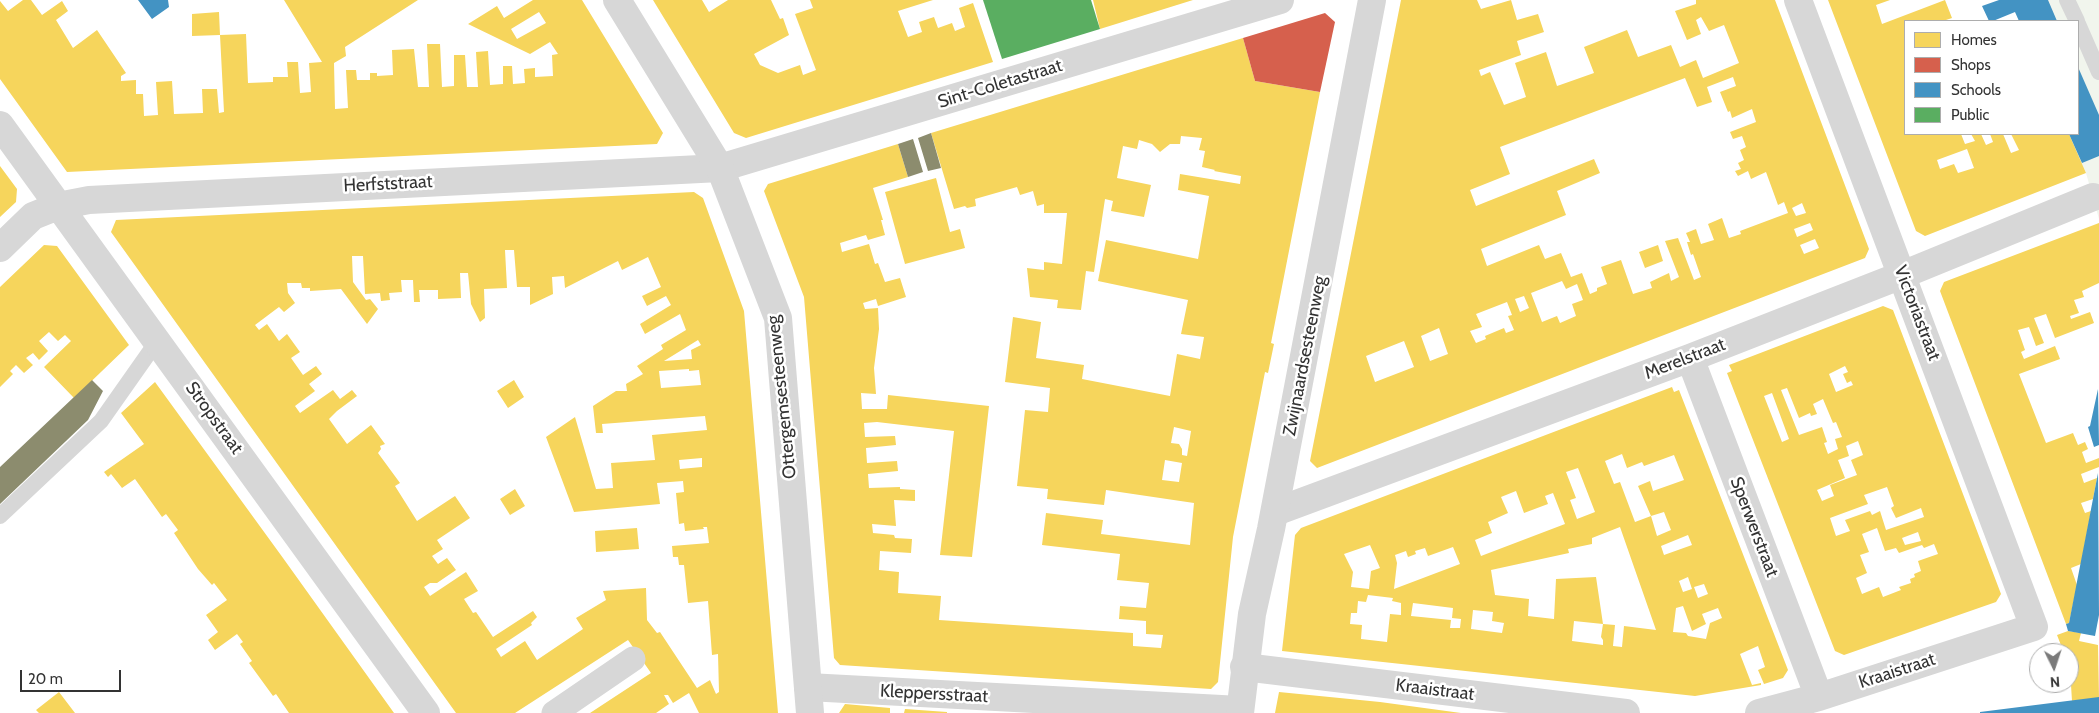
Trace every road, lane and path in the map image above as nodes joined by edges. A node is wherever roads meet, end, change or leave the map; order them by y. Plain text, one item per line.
1 (617, 0) edge
2 (1280, 0) edge
3 (1372, 0) edge
4 (1798, 0) edge
5 (2067, 0) edge
6 (2076, 20) edge
7 (2079, 27) edge
8 (2099, 72) edge
9 (0, 125) edge
10 (720, 168) junction
11 (2096, 196) edge
12 (58, 206) junction
13 (0, 248) edge
14 (1902, 275) junction
15 (158, 340) junction
16 (1690, 358) junction
17 (1275, 512) junction
18 (0, 516) edge
19 (2034, 627) joint
20 (632, 659) dead end
21 (1244, 668) junction
22 (1819, 696) junction
23 (809, 700) edge
24 (1240, 712) edge
25 (426, 713) edge
26 (554, 713) edge
27 (1626, 713) edge
28 (1759, 713) edge

1 - 10 street, Ottergemsesteenweg
2 - 10 street, Sint-Coletastraat
3 - 17 street, Zwijnaardsesteenweg
4 - 14 street, Victoriastraat
5 - 6 lane
7 - 8 lane
9 - 12 street, Stropstraat
10 - 12 street, Herfststraat
10 - 23 street, Ottergemsesteenweg
11 - 14 street, Merelstraat
12 - 13 street, Herfststraat
12 - 15 street, Stropstraat
14 - 16 street, Merelstraat
14 - 19 street, Victoriastraat
15 - 18 lane
15 - 25 street, Stropstraat
16 - 17 street, Merelstraat
16 - 22 street, Sperwerstraat
17 - 21 street, Zwijnaardsesteenweg
19 - 22 street, Kraaistraat
20 - 26 street
21 - 24 street, Zwijnaardsesteenweg
21 - 27 street, Kraaistraat
22 - 28 street, Kraaistraat
23 - 24 street, Kleppersstraat

